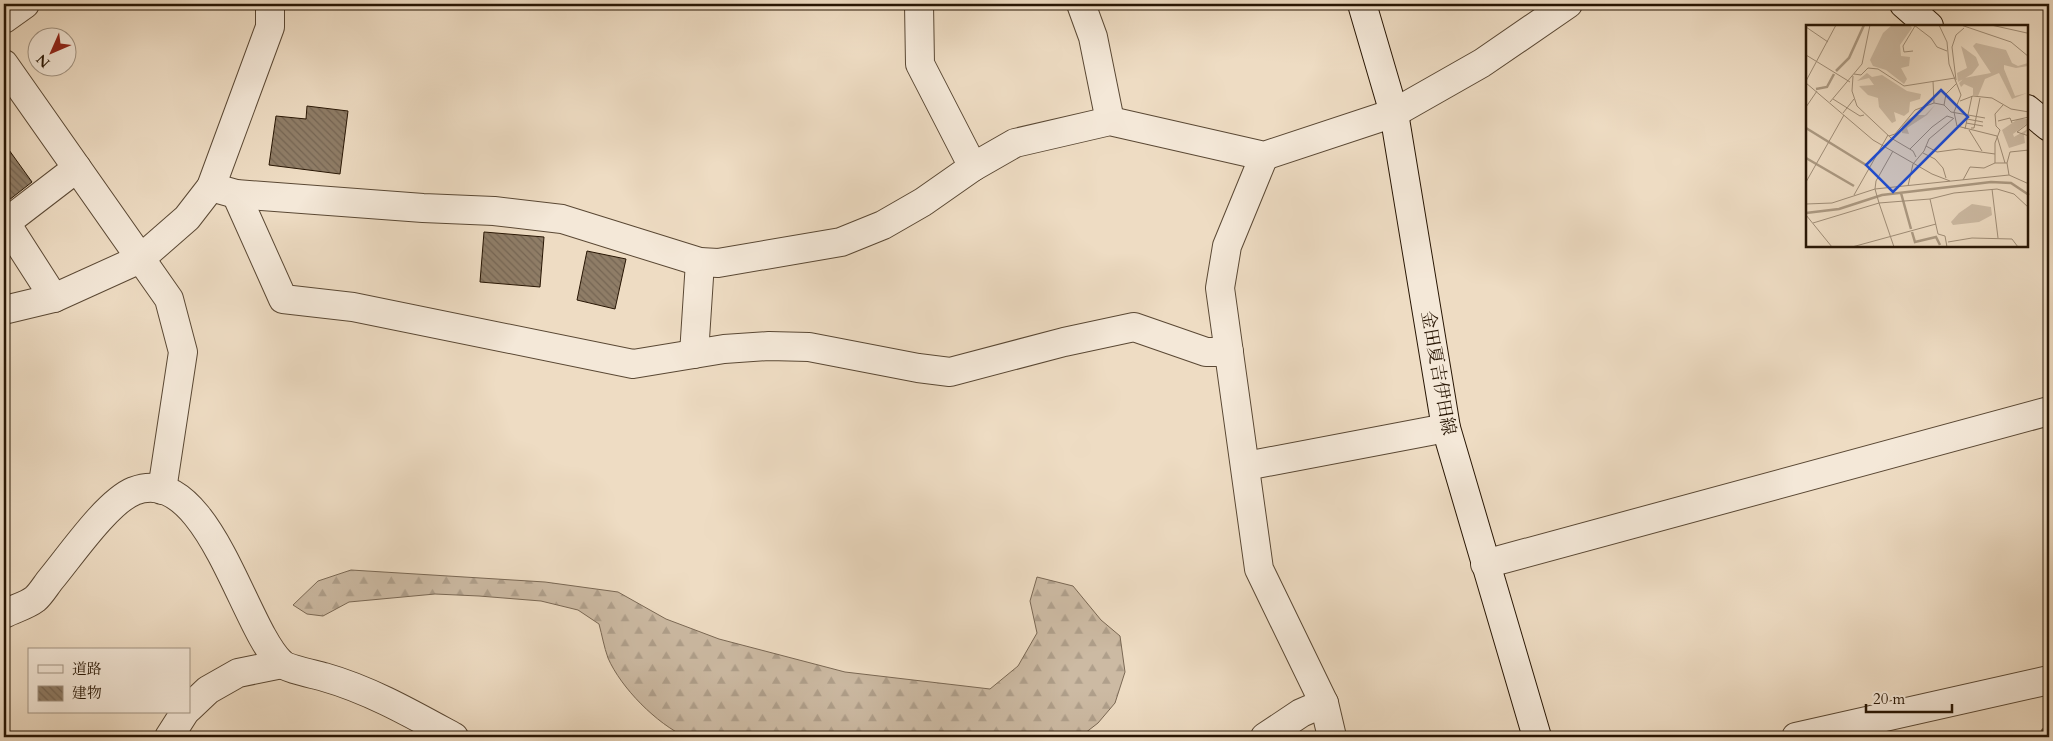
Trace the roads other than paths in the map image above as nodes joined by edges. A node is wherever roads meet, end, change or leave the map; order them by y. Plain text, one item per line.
1 (25, 4) edge
2 (270, 4) edge
3 (919, 4) edge
4 (1081, 4) edge
5 (1362, 4) edge
6 (1568, 4) edge
7 (1904, 4) edge
8 (4, 19) edge
9 (1929, 25) edge
10 (4, 64) edge
11 (2028, 110) edge
12 (1394, 113) junction
13 (1110, 121) junction
14 (2049, 127) edge
15 (1264, 156) junction
16 (973, 167) junction
17 (77, 168) junction
18 (224, 191) junction
19 (4, 222) edge
20 (140, 259) junction
21 (700, 262) junction
22 (54, 298) junction
23 (4, 310) edge
24 (1228, 352) junction
25 (694, 354) junction
26 (2049, 411) edge
27 (1446, 428) junction
28 (1246, 466) junction
29 (162, 490) junction
30 (1486, 564) junction
31 (4, 614) edge
32 (282, 664) junction
33 (2049, 680) edge
34 (1324, 703) junction
35 (190, 707) edge
36 (184, 714) edge
37 (168, 737) edge
38 (454, 737) edge
39 (1266, 737) edge
40 (1332, 737) edge
41 (1537, 737) edge
42 (1796, 737) edge

1 - 8 street
2 - 18 street
3 - 16 street
4 - 13 street
5 - 12 street, 金田夏吉伊田線
6 - 12 street
7 - 9 street
10 - 17 street
11 - 14 street
12 - 15 street
12 - 27 street, 金田夏吉伊田線
13 - 15 street
13 - 16 street
15 - 24 street
16 - 21 street
17 - 19 street
17 - 20 street
18 - 20 street
18 - 21 street
18 - 25 street
19 - 22 street
20 - 22 street
20 - 29 street
21 - 25 street
22 - 23 street
24 - 25 street
24 - 28 street
26 - 30 street
27 - 28 street
27 - 30 street, 金田夏吉伊田線
28 - 34 street
29 - 31 street
29 - 32 street
30 - 41 street, 金田夏吉伊田線
32 - 35 street
32 - 38 street
33 - 42 street
34 - 39 street
34 - 40 street
36 - 37 street

